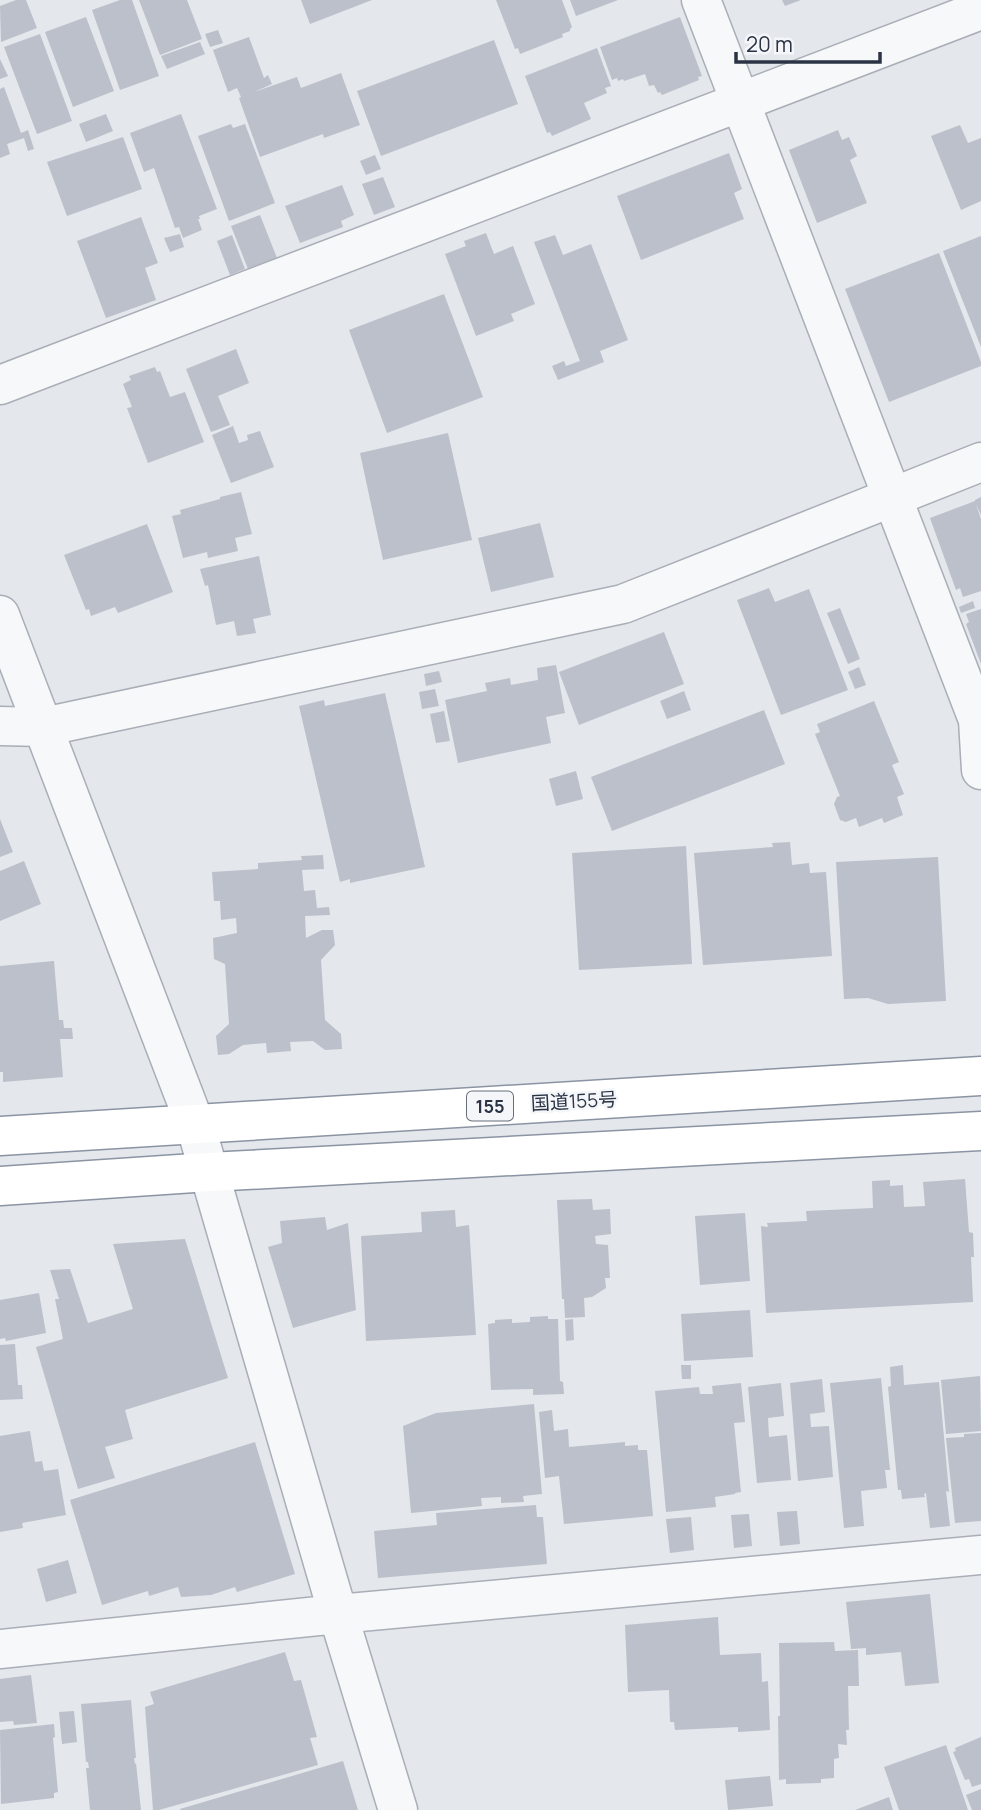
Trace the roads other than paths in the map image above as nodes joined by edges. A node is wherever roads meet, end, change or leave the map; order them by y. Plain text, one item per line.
1 (701, 0) edge
2 (981, 10) edge
3 (741, 102) junction
4 (0, 385) edge
5 (981, 462) edge
6 (892, 496) junction
7 (0, 615) edge
8 (979, 719) edge
9 (0, 726) edge
10 (43, 727) junction
11 (981, 770) edge
12 (981, 1076) edge
13 (195, 1124) junction
14 (981, 1131) edge
15 (0, 1136) edge
16 (209, 1172) junction
17 (0, 1186) edge
18 (981, 1555) edge
19 (338, 1614) junction
20 (0, 1649) edge
21 (398, 1810) edge

1 - 3 street
2 - 3 street
3 - 4 street
3 - 6 street
5 - 6 street
6 - 8 street
6 - 10 street
7 - 10 street
8 - 11 street
9 - 10 street
10 - 13 street
12 - 13 highway, 国道155号 / 155
13 - 15 highway, 国道155号 / 155
13 - 16 street
14 - 16 highway
16 - 17 highway
16 - 19 street
18 - 19 street
19 - 20 street
19 - 21 street

